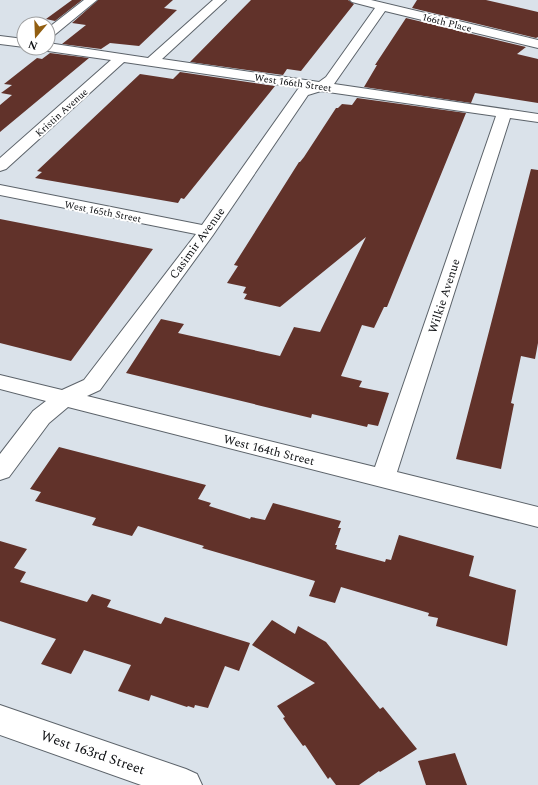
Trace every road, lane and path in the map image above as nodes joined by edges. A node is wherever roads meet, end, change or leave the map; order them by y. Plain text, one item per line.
1 (91, 0) edge
2 (220, 0) edge
3 (356, 0) edge
4 (382, 6) junction
5 (56, 28) edge
6 (0, 40) edge
7 (16, 43) edge
8 (538, 44) edge
9 (56, 48) edge
10 (122, 57) junction
11 (152, 61) junction
12 (322, 86) junction
13 (504, 114) junction
14 (538, 118) edge
15 (0, 166) edge
16 (0, 190) edge
17 (207, 231) junction
18 (0, 382) edge
19 (64, 398) junction
20 (0, 470) edge
21 (383, 478) junction
22 (538, 517) edge
23 (0, 720) edge
24 (186, 785) edge

1 - 5 street
2 - 11 street
3 - 4 street, 166th Place
4 - 8 street, 166th Place
4 - 12 street, Casimir Avenue
6 - 7 street
9 - 10 street, West 166th Street
10 - 11 street, West 166th Street
10 - 15 street, Kristin Avenue
11 - 12 street, West 166th Street
12 - 13 street, West 166th Street
12 - 17 street, Casimir Avenue
13 - 14 street, West 166th Street
13 - 21 street, Wilkie Avenue
16 - 17 street, West 165th Street
17 - 19 street, Casimir Avenue
18 - 19 street, West 164th Street
19 - 20 street, Casimir Avenue
19 - 21 street, West 164th Street
21 - 22 street, West 164th Street
23 - 24 street, West 163rd Street

